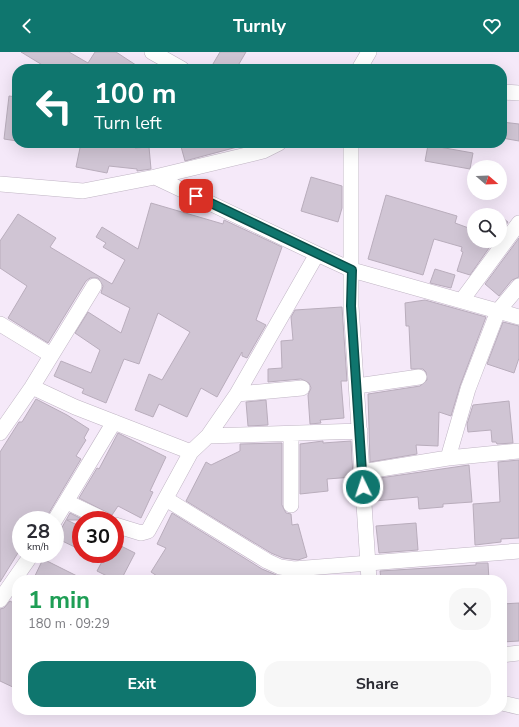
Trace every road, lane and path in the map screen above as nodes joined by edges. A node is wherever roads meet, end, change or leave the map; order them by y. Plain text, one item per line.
1 (152, 52) edge
2 (369, 52) edge
3 (173, 64) edge
4 (363, 64) edge
5 (507, 92) edge
6 (519, 92) edge
7 (269, 148) edge
8 (351, 148) edge
9 (155, 177) junction
10 (2, 187) edge
11 (519, 223) edge
12 (318, 254) junction
13 (352, 270) junction
14 (94, 286) dead end
15 (519, 286) edge
16 (462, 300) junction
17 (498, 311) junction
18 (519, 317) edge
19 (0, 324) edge
20 (51, 355) junction
21 (419, 377) dead end
22 (357, 386) junction
23 (32, 387) junction
24 (302, 388) dead end
25 (237, 394) junction
26 (114, 422) junction
27 (360, 431) junction
28 (0, 433) edge
29 (291, 434) junction
30 (208, 436) junction
31 (519, 451) edge
32 (191, 452) junction
33 (448, 458) junction
34 (362, 472) junction
35 (166, 499) junction
36 (67, 502) junction
37 (291, 505) dead end
38 (61, 511) edge
39 (86, 511) edge
40 (124, 528) edge
41 (519, 551) edge
42 (26, 563) edge
43 (368, 565) junction
44 (19, 575) edge
45 (369, 575) edge
46 (12, 586) edge
47 (6, 596) edge
48 (519, 653) edge
49 (507, 654) edge
50 (507, 704) edge
51 (519, 707) edge

1 - 3 street
2 - 4 street
5 - 6 street
7 - 9 street
8 - 13 street
9 - 10 street
9 - 12 street
11 - 16 street
12 - 13 street
12 - 25 street
13 - 16 street
13 - 22 street
14 - 20 street
15 - 17 street
16 - 17 street
17 - 18 street
17 - 33 street
19 - 20 street
20 - 23 street
21 - 22 street
22 - 27 street
23 - 26 street
23 - 28 street
24 - 25 street
25 - 30 street
26 - 32 street
26 - 36 street
27 - 29 street
27 - 34 street
29 - 30 street
29 - 37 street
30 - 32 street
31 - 33 street
32 - 35 street
33 - 34 street
34 - 43 street
35 - 40 street
35 - 43 street
36 - 38 street
36 - 39 street
41 - 43 street
42 - 44 street
43 - 45 street
46 - 47 street
48 - 49 street
50 - 51 street

